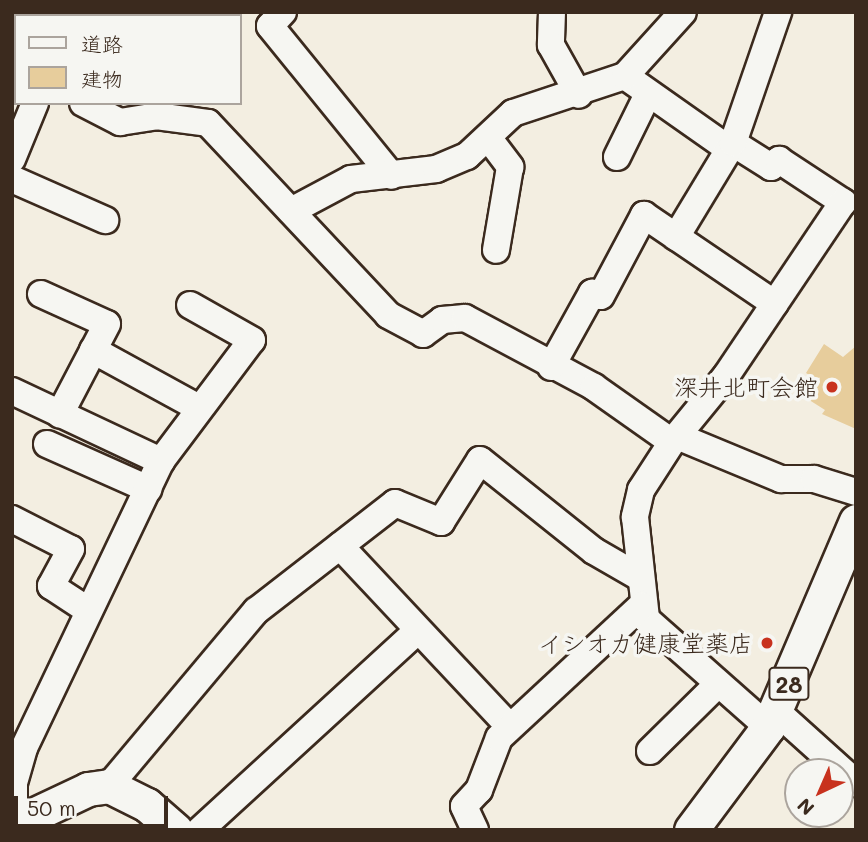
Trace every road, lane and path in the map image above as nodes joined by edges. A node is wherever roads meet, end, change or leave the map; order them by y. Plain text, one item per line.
1 (283, 12) edge
2 (552, 12) edge
3 (683, 12) edge
4 (778, 12) edge
5 (625, 76) junction
6 (648, 94) junction
7 (579, 95) junction
8 (34, 105) edge
9 (87, 105) edge
10 (490, 140) junction
11 (731, 146) junction
12 (617, 157) dead end
13 (12, 159) edge
14 (392, 176) junction
15 (12, 179) edge
16 (849, 194) edge
17 (291, 211) junction
18 (105, 220) dead end
19 (676, 237) junction
20 (496, 250) dead end
21 (41, 294) dead end
22 (775, 304) junction
23 (190, 305) dead end
24 (93, 350) junction
25 (551, 367) junction
26 (12, 391) edge
27 (199, 408) junction
28 (60, 414) junction
29 (675, 439) junction
30 (47, 444) dead end
31 (161, 460) junction
32 (148, 489) junction
33 (856, 492) edge
34 (12, 519) edge
35 (856, 521) edge
36 (340, 546) junction
37 (641, 578) junction
38 (642, 605) junction
39 (89, 611) junction
40 (417, 631) junction
41 (716, 686) junction
42 (772, 719) junction
43 (509, 726) junction
44 (650, 751) dead end
45 (856, 783) edge
46 (109, 786) junction
47 (13, 824) edge
48 (176, 830) edge
49 (200, 830) edge
50 (475, 830) edge
51 (691, 830) edge

1 - 14 street
2 - 7 street
3 - 5 street
4 - 11 street
5 - 6 street
5 - 7 street
6 - 11 street
6 - 12 street
7 - 10 street
8 - 13 street
9 - 17 street
10 - 14 street
10 - 20 street
11 - 16 street
11 - 19 street
14 - 17 street
15 - 18 street
16 - 22 street
17 - 25 street
19 - 22 street
19 - 25 street
21 - 24 street
22 - 29 street
23 - 27 street
24 - 27 street
24 - 28 street
25 - 29 street
26 - 28 street
27 - 31 street
28 - 31 street
29 - 33 street
29 - 37 street
30 - 32 street
31 - 32 street
32 - 39 street
34 - 39 street
35 - 42 main road, 28
36 - 37 street
36 - 40 street
36 - 46 street
37 - 38 street
38 - 41 street
38 - 43 street
39 - 47 street
40 - 43 street
40 - 49 street
41 - 42 street
41 - 44 street
42 - 45 street
42 - 51 main road, 28
43 - 50 street
46 - 47 main road
46 - 48 main road

